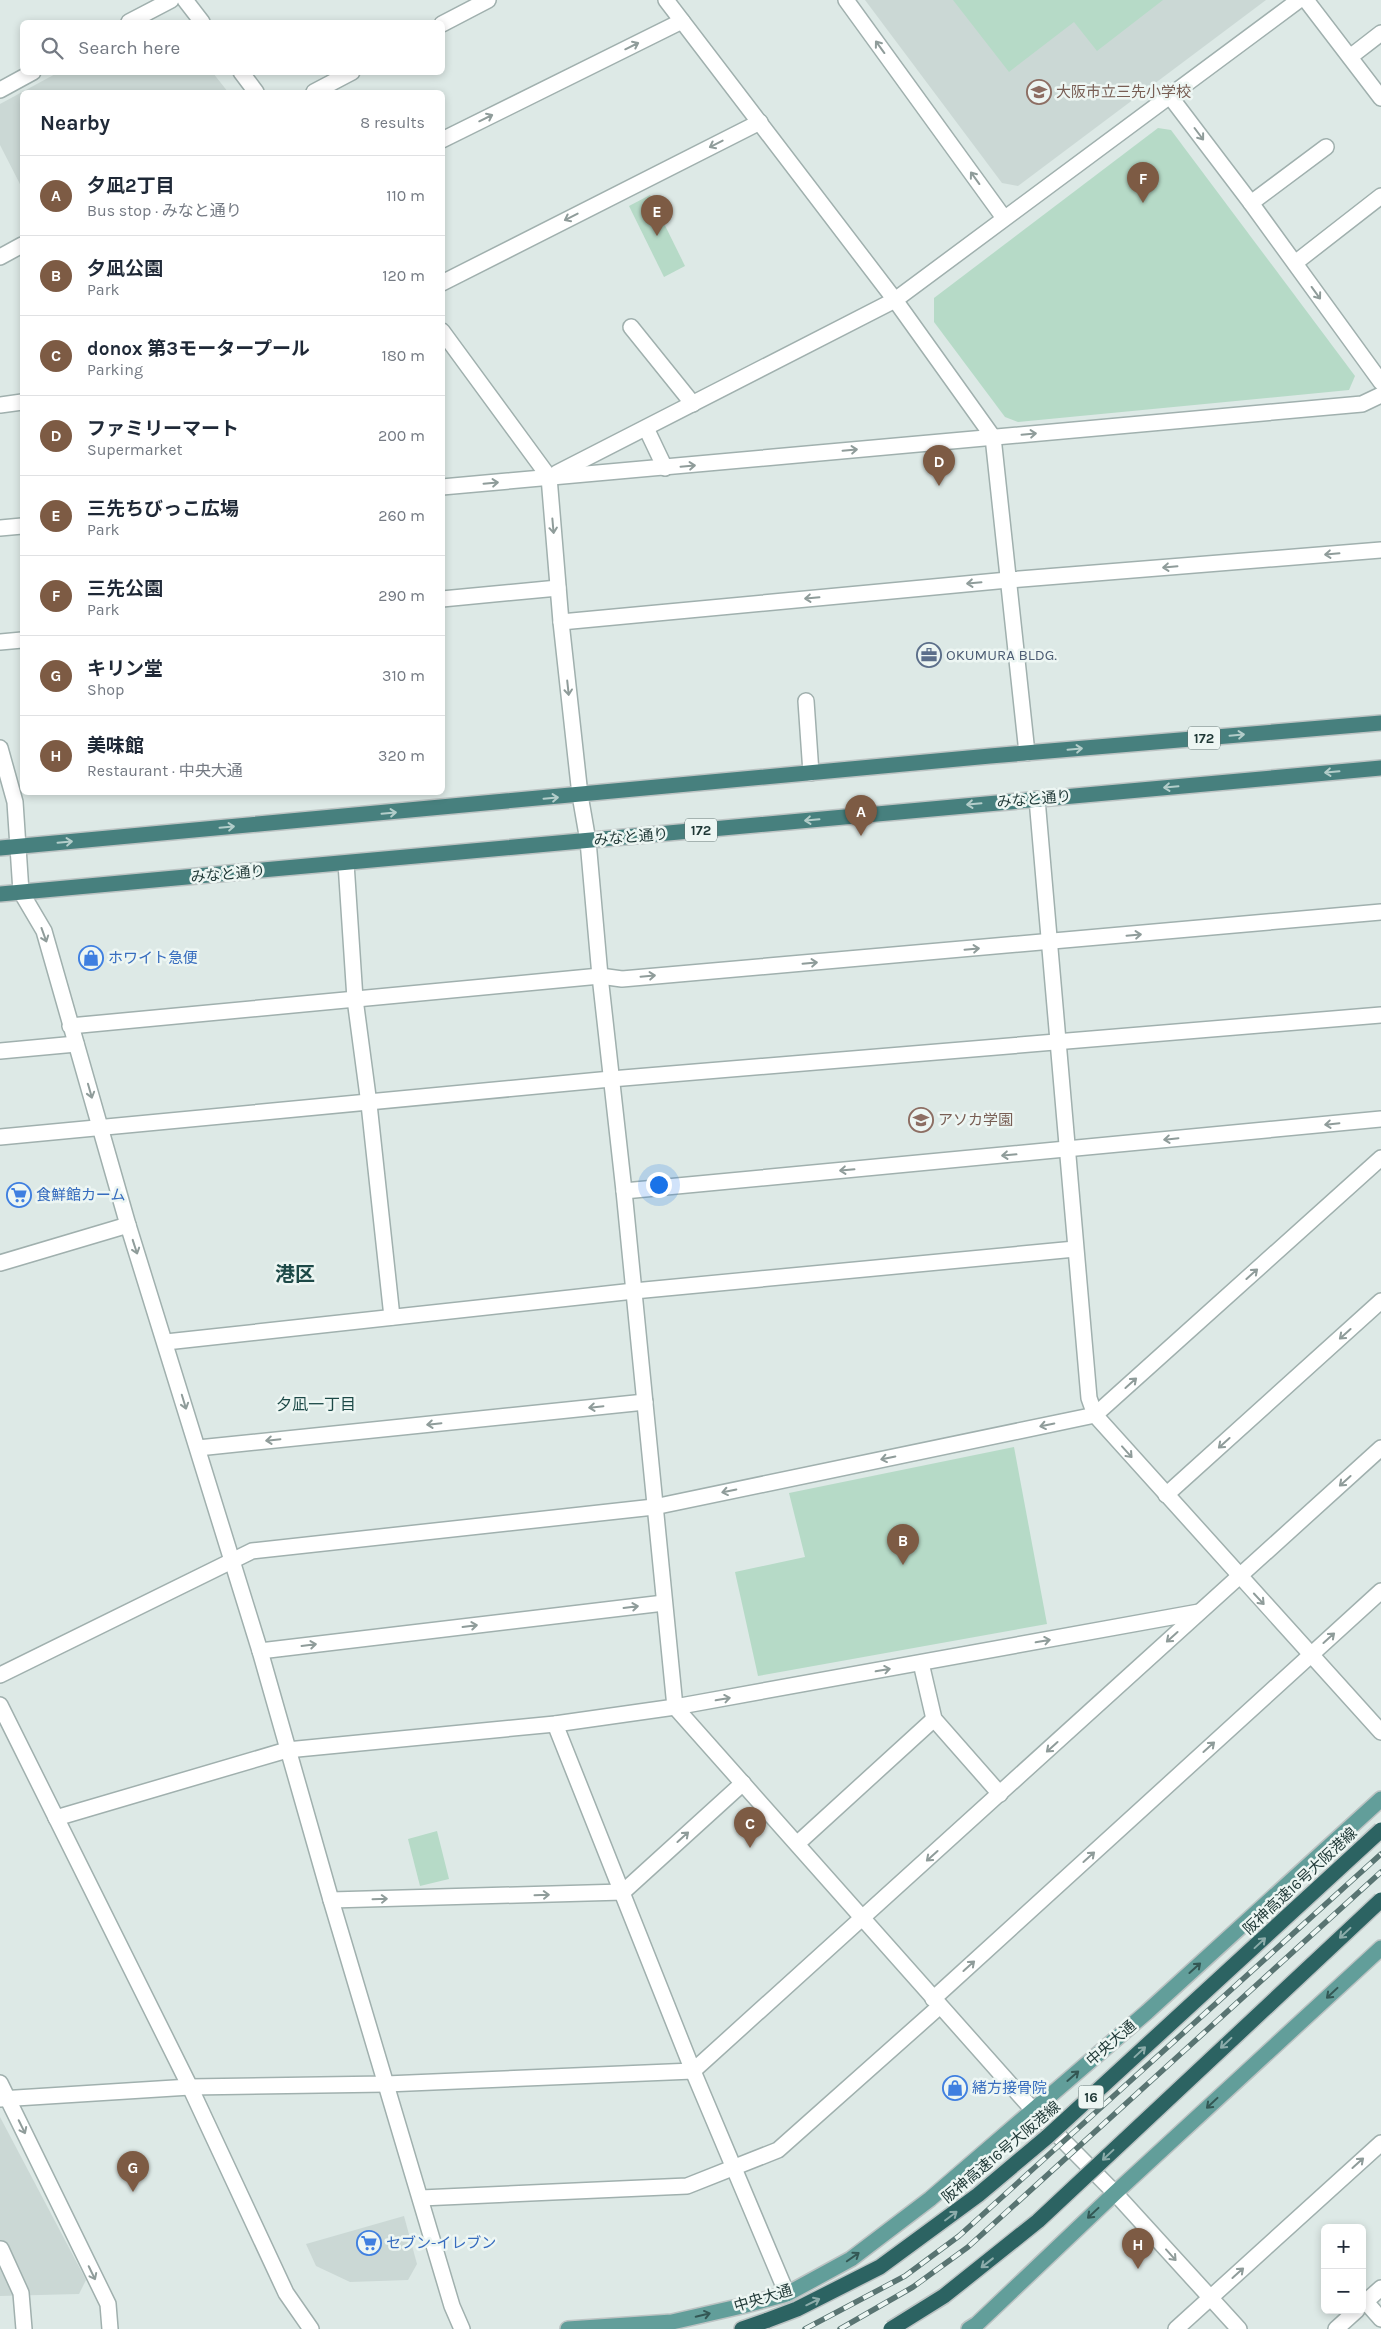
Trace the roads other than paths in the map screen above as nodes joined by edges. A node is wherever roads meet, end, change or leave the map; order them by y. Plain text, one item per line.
1 (171, 0) edge
2 (185, 0) edge
3 (488, 0) edge
4 (666, 0) edge
5 (846, 0) edge
6 (1299, 0) edge
7 (1306, 0) edge
8 (132, 20) edge
9 (200, 20) edge
10 (682, 20) junction
11 (445, 22) edge
12 (1381, 33) edge
13 (1350, 57) junction
14 (28, 75) edge
15 (243, 75) edge
16 (346, 75) edge
17 (0, 90) edge
18 (254, 90) edge
19 (318, 90) edge
20 (1169, 95) junction
21 (1381, 98) edge
22 (760, 122) junction
23 (445, 138) edge
24 (1326, 147) dead end
25 (1381, 196) edge
26 (1251, 203) junction
27 (1004, 218) junction
28 (20, 246) edge
29 (0, 257) edge
30 (1295, 263) junction
31 (445, 281) edge
32 (896, 300) junction
33 (631, 327) dead end
34 (448, 351) edge
35 (1376, 363) edge
36 (1381, 382) edge
37 (1381, 395) edge
38 (20, 402) edge
39 (692, 404) junction
40 (0, 405) edge
41 (646, 428) junction
42 (993, 437) junction
43 (665, 468) junction
44 (549, 478) junction
45 (445, 487) edge
46 (20, 526) edge
47 (0, 528) edge
48 (1381, 550) edge
49 (1008, 580) junction
50 (558, 588) junction
51 (445, 599) edge
52 (561, 622) junction
53 (20, 640) edge
54 (0, 642) edge
55 (806, 701) dead end
56 (1381, 723) edge
57 (0, 748) edge
58 (1027, 753) junction
59 (1381, 768) edge
60 (811, 773) junction
61 (580, 795) junction
62 (1037, 798) junction
63 (588, 841) junction
64 (17, 846) junction
65 (0, 848) edge
66 (346, 863) junction
67 (22, 892) junction
68 (0, 894) edge
69 (1381, 912) edge
70 (1050, 942) junction
71 (600, 976) junction
72 (355, 999) junction
73 (1381, 1015) edge
74 (70, 1026) junction
75 (1058, 1042) junction
76 (76, 1044) junction
77 (0, 1051) edge
78 (611, 1079) junction
79 (369, 1104) junction
80 (1381, 1119) edge
81 (101, 1129) junction
82 (0, 1137) edge
83 (1067, 1149) junction
84 (1381, 1158) edge
85 (624, 1191) junction
86 (128, 1225) junction
87 (1075, 1249) junction
88 (0, 1263) edge
89 (634, 1291) junction
90 (1381, 1301) edge
91 (392, 1317) junction
92 (166, 1342) junction
93 (645, 1402) junction
94 (1095, 1415) junction
95 (198, 1448) junction
96 (1381, 1448) edge
97 (1166, 1495) junction
98 (654, 1506) junction
99 (232, 1562) junction
100 (1239, 1577) junction
101 (1381, 1590) edge
102 (664, 1603) junction
103 (1200, 1612) junction
104 (260, 1651) junction
105 (1311, 1654) junction
106 (921, 1663) junction
107 (0, 1675) edge
108 (0, 1705) edge
109 (675, 1708) junction
110 (934, 1719) junction
111 (555, 1724) junction
112 (1381, 1732) edge
113 (287, 1750) junction
114 (743, 1783) junction
115 (1000, 1794) junction
116 (1381, 1799) edge
117 (56, 1818) junction
118 (1381, 1830) edge
119 (798, 1844) junction
120 (623, 1892) junction
121 (331, 1900) junction
122 (1381, 1900) edge
123 (864, 1917) junction
124 (1381, 1948) edge
125 (937, 2003) junction
126 (693, 2071) junction
127 (0, 2083) edge
128 (386, 2084) junction
129 (190, 2087) junction
130 (4, 2099) edge
131 (1033, 2110) junction
132 (1381, 2143) edge
133 (734, 2169) junction
134 (1114, 2193) junction
135 (421, 2198) junction
136 (1, 2248) edge
137 (0, 2266) edge
138 (1381, 2288) edge
139 (787, 2294) junction
140 (1210, 2298) junction
141 (1366, 2302) edge
142 (1366, 2309) edge
143 (1353, 2314) edge
144 (1381, 2319) edge
145 (24, 2329) edge
146 (110, 2329) edge
147 (310, 2329) edge
148 (462, 2329) edge
149 (568, 2329) edge
150 (742, 2329) edge
151 (891, 2329) edge
152 (969, 2329) edge
153 (1176, 2329) edge
154 (1239, 2329) edge
155 (1336, 2329) edge

1 - 8 street
2 - 9 street
3 - 11 street
4 - 10 street
27 -> 5 street
6 - 20 street
7 - 13 street
10 - 22 street
23 -> 10 street
12 - 13 street
13 - 21 street
14 - 17 street
15 - 18 street
16 - 19 street
20 -> 26 street
20 - 27 street
22 -> 31 street
22 - 32 street
24 - 26 street
25 - 30 street
26 - 30 street
27 - 32 street
28 - 29 street
30 -> 35 street
32 - 39 street
32 - 42 street
33 - 39 street
34 - 44 street
35 - 36 street
42 -> 37 street
38 - 40 street
39 - 41 street
41 - 43 street
41 - 44 street
43 -> 42 street
42 - 49 street
43 - 44 street
45 -> 44 street
44 -> 50 street
46 - 47 street
48 -> 49 street
49 -> 52 street
49 - 58 street
50 - 51 street
50 - 52 street
52 -> 61 street
53 - 54 street
55 - 60 street
58 -> 56 highway, 172
57 - 64 street
58 - 60 highway, 172
59 -> 62 highway, みなと通り / 172
60 - 61 highway, 172
61 - 63 street
64 -> 61 highway, 172
62 -> 63 highway, みなと通り / 172
62 - 70 street
63 - 66 highway, みなと通り / 172
63 - 71 street
64 - 65 highway, 172
64 - 67 street
66 - 67 highway, みなと通り / 172
66 - 72 street
67 - 68 highway, みなと通り / 172
67 -> 74 street
70 -> 69 street
71 -> 70 street
70 - 75 street
71 - 72 street
71 - 78 street
72 - 74 street
72 - 79 street
73 - 75 street
74 - 76 street
75 - 78 street
75 - 83 street
76 - 77 street
76 -> 81 street
78 - 79 street
78 - 85 street
79 - 81 street
79 - 91 street
80 -> 83 street
81 - 82 street
81 - 86 street
83 -> 85 street
83 - 87 street
94 -> 84 street
85 - 89 street
86 - 88 street
86 -> 92 street
87 - 89 street
87 - 94 street
89 - 91 street
89 - 93 street
90 -> 97 street
91 - 92 street
92 -> 95 street
93 -> 95 street
93 - 98 street
94 -> 97 street
94 -> 98 street
95 - 99 street
96 -> 100 street
97 - 100 street
98 - 99 street
98 - 102 street
99 - 104 street
99 - 107 street
100 - 103 street
100 -> 105 street
105 -> 101 street
104 -> 102 street
102 - 109 street
106 -> 103 street
103 -> 115 street
104 - 113 street
105 - 112 street
125 -> 105 street
109 -> 106 street
106 - 110 street
108 - 117 street
109 - 111 street
109 - 114 street
110 - 115 street
110 - 119 street
111 - 113 street
111 - 120 street
113 - 117 street
113 - 121 street
114 - 119 street
120 -> 114 street
115 -> 123 street
131 -> 116 main road, 中央大通
117 - 129 street
150 -> 118 highway, 阪神高速16号大阪港線 / 16, bridge
119 - 123 street
121 -> 120 street
120 - 126 street
121 - 128 street
122 -> 151 highway, bridge
123 - 125 street
123 - 126 street
124 -> 134 main road
125 - 131 street
125 - 133 street
126 - 128 street
126 - 133 street
127 - 130 street
128 - 129 street
128 - 135 street
129 - 130 street
129 - 147 street
130 -> 146 street
131 - 134 street
139 -> 131 main road, 中央大通
140 -> 132 street
133 - 135 street
133 - 139 street
134 -> 140 street
134 -> 152 main road
135 - 148 street
136 - 137 street
136 - 145 street
138 - 141 street
149 -> 139 main road, 中央大通
140 - 153 street
140 - 154 street
142 - 144 street
143 - 155 street

